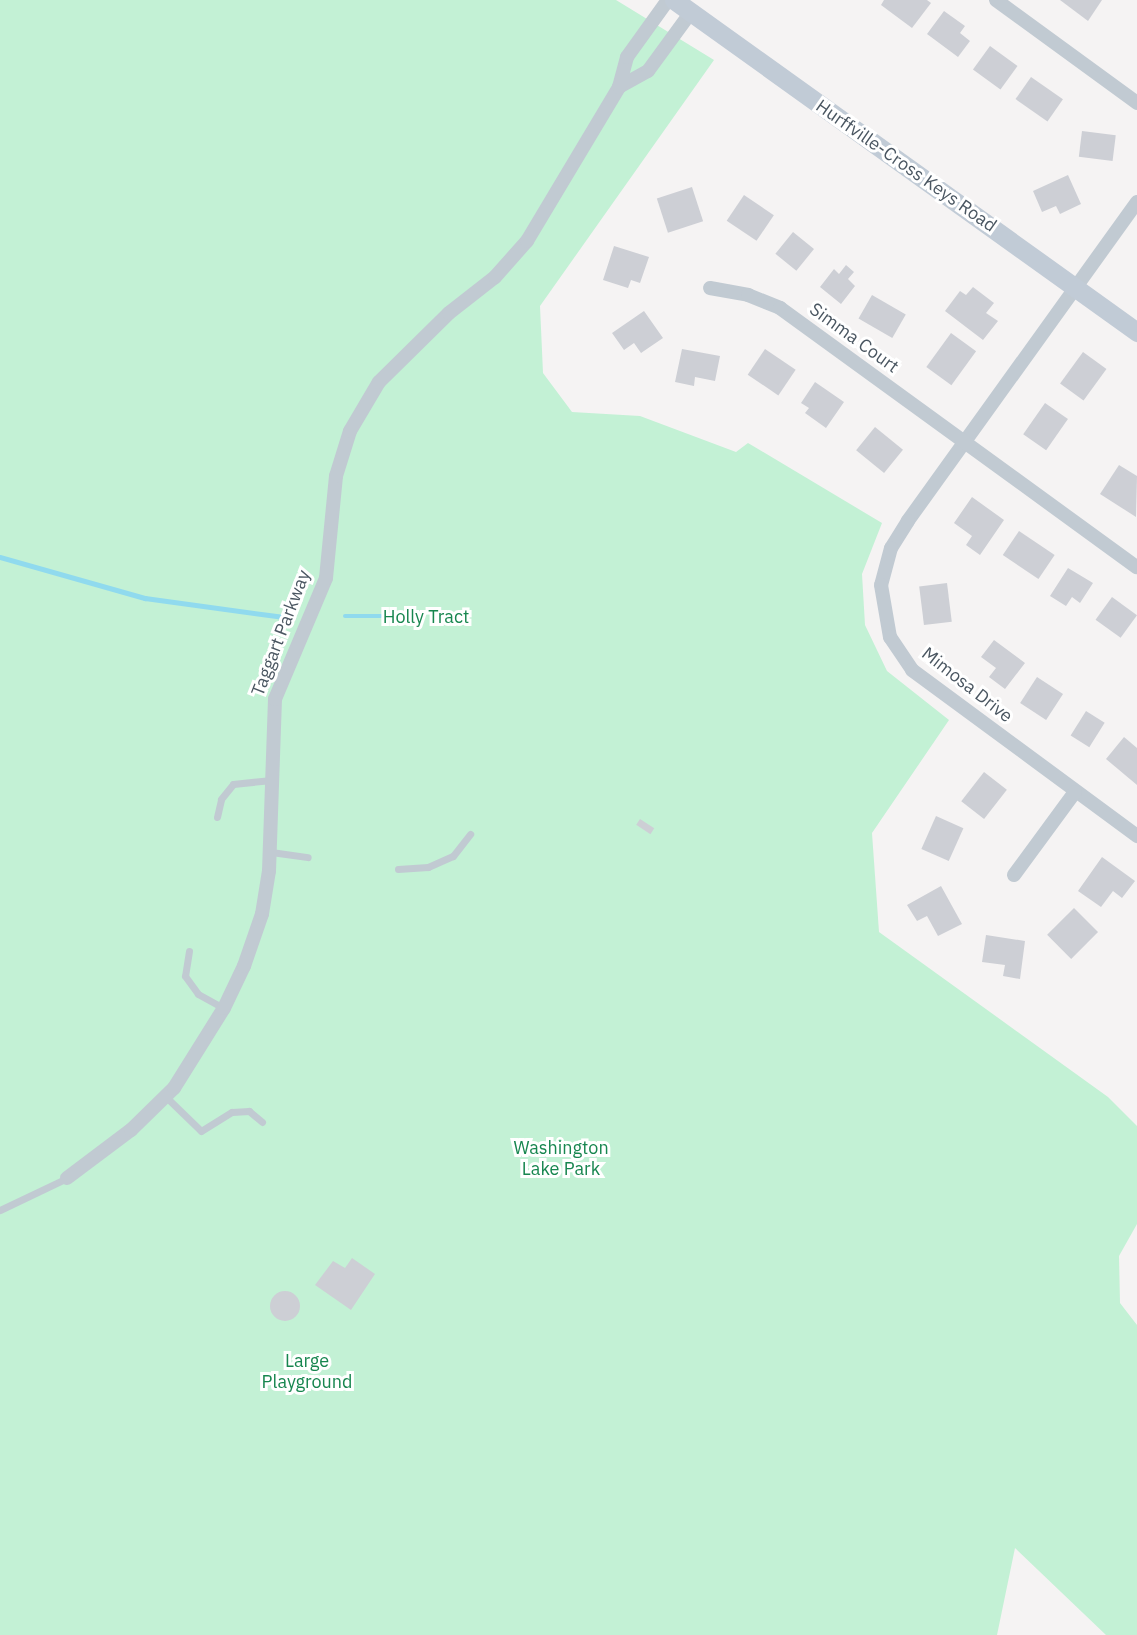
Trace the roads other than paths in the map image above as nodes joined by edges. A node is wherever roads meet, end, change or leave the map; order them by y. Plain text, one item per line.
1 (668, 0) edge
2 (674, 0) edge
3 (1005, 3) edge
4 (691, 12) junction
5 (619, 88) junction
6 (1137, 103) edge
7 (1137, 202) edge
8 (1077, 287) junction
9 (710, 288) dead end
10 (1137, 332) edge
11 (964, 443) junction
12 (1137, 567) edge
13 (273, 780) junction
14 (1075, 792) junction
15 (217, 817) dead end
16 (470, 834) dead end
17 (1137, 836) edge
18 (271, 852) junction
19 (308, 857) dead end
20 (398, 869) dead end
21 (1014, 875) dead end
22 (189, 951) dead end
23 (224, 1008) junction
24 (165, 1096) junction
25 (262, 1122) dead end
26 (67, 1178) joint
27 (0, 1210) edge

1 - 5 street, Taggart Parkway
2 - 4 main road, Hurffville-Cross Keys Road
3 - 6 street
4 - 5 street, Taggart Parkway
4 - 8 main road, Hurffville-Cross Keys Road
5 - 13 street, Taggart Parkway
7 - 8 street, Mimosa Drive
8 - 10 main road, Hurffville-Cross Keys Road
8 - 11 street, Mimosa Drive
9 - 11 street, Simma Court
11 - 12 street
11 - 14 street, Mimosa Drive
13 - 15 lane
13 - 18 street, Taggart Parkway
14 - 17 street, Mimosa Drive
14 - 21 street
16 - 20 lane
18 - 19 lane
18 - 23 street, Taggart Parkway
22 - 23 lane
23 - 24 street, Taggart Parkway
24 - 25 lane
24 - 26 street, Taggart Parkway
26 - 27 lane

